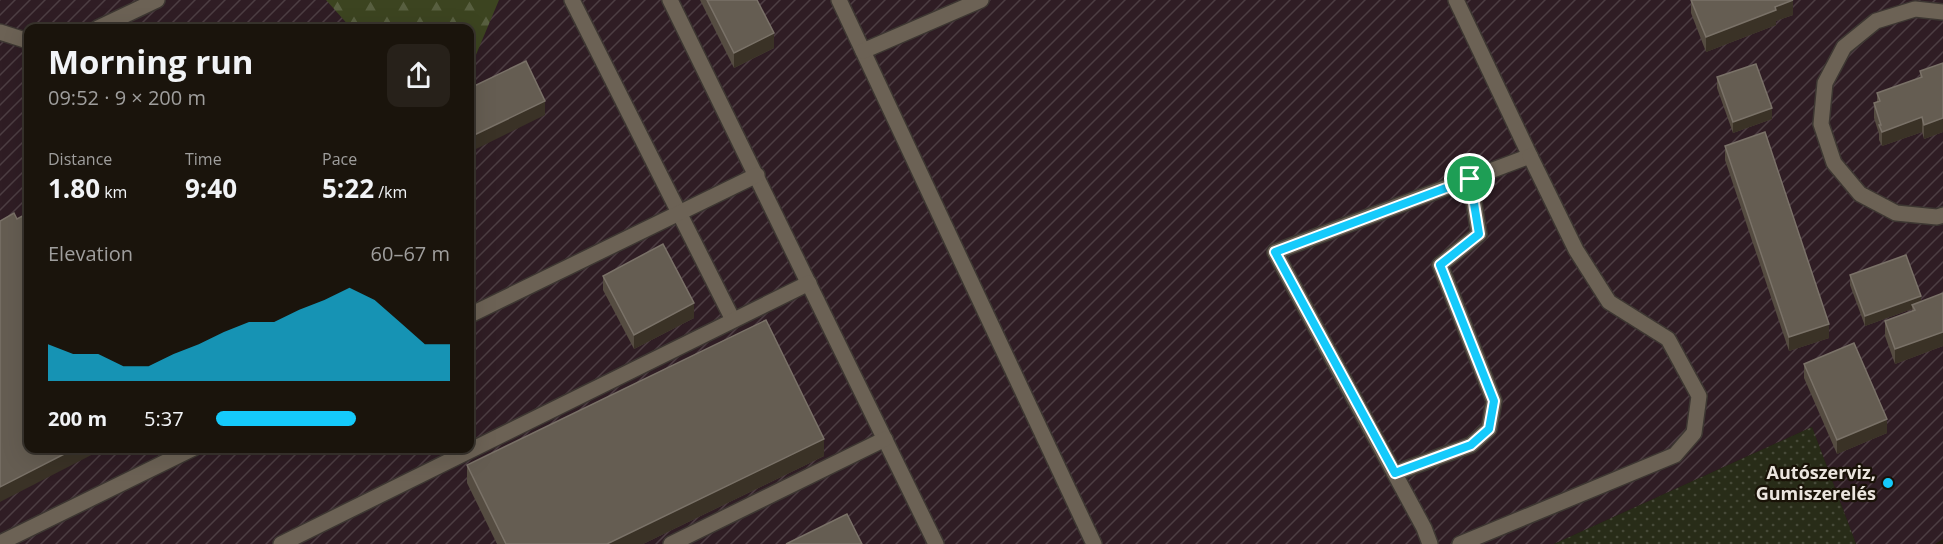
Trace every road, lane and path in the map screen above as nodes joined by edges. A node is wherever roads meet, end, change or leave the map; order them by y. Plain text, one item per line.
1 (157, 0) edge
2 (572, 0) edge
3 (670, 0) edge
4 (839, 0) edge
5 (981, 0) edge
6 (1456, 0) edge
7 (1943, 12) edge
8 (106, 24) edge
9 (0, 32) edge
10 (24, 40) edge
11 (863, 51) junction
12 (1530, 156) junction
13 (757, 175) junction
14 (1470, 179) junction
15 (679, 213) junction
16 (1943, 215) edge
17 (809, 283) junction
18 (474, 313) edge
19 (733, 320) junction
20 (885, 439) junction
21 (474, 448) edge
22 (184, 453) edge
23 (465, 453) edge
24 (1395, 473) junction
25 (0, 543) edge
26 (281, 544) edge
27 (671, 544) edge
28 (936, 544) edge
29 (1094, 544) edge
30 (1430, 544) edge
31 (1460, 544) edge

1 - 8 lane
2 - 15 lane
3 - 13 lane
4 - 11 lane
5 - 11 lane
6 - 12 lane
7 - 16 lane
9 - 10 lane
11 - 29 lane
12 - 14 lane
12 - 31 lane
13 - 15 lane
13 - 17 lane
14 - 24 lane
14 - 24 lane
15 - 18 lane
15 - 19 lane
17 - 19 lane
17 - 20 lane
19 - 21 lane
20 - 27 lane
20 - 28 lane
22 - 25 lane
23 - 26 lane
24 - 30 lane

